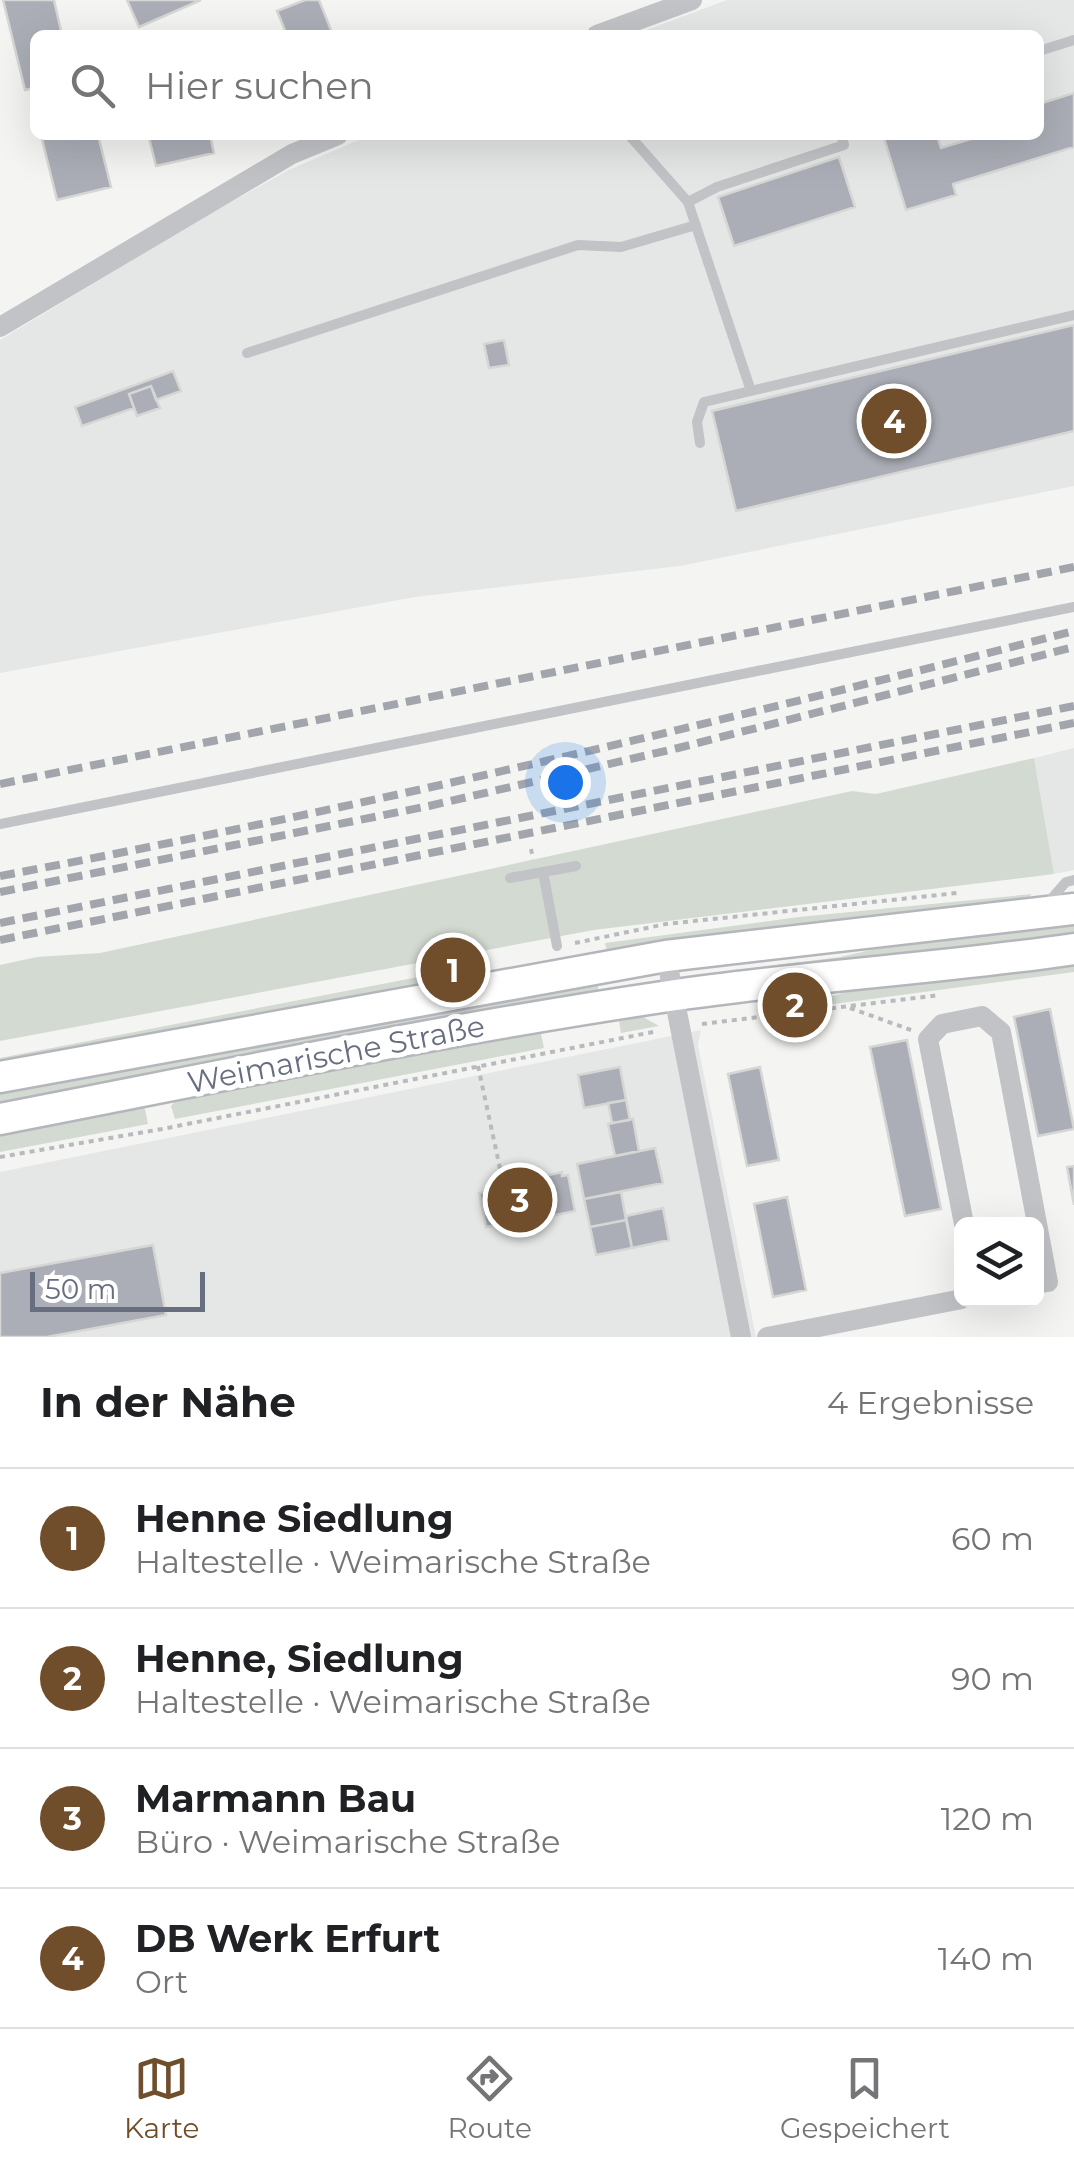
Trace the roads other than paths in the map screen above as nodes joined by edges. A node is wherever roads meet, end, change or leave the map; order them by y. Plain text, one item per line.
1 (692, 0) edge
2 (611, 30) edge
3 (1074, 40) edge
4 (1044, 49) edge
5 (326, 140) edge
6 (633, 140) edge
7 (842, 140) edge
8 (688, 202) junction
9 (696, 225) junction
10 (1074, 316) edge
11 (0, 327) edge
12 (247, 352) dead end
13 (751, 391) junction
14 (700, 443) dead end
15 (1074, 607) edge
16 (0, 824) edge
17 (576, 866) dead end
18 (543, 872) junction
19 (510, 878) dead end
20 (1074, 880) edge
21 (1074, 909) edge
22 (1037, 914) junction
23 (557, 946) dead end
24 (1074, 949) edge
25 (666, 956) junction
26 (673, 995) junction
27 (0, 1077) edge
28 (0, 1119) edge
29 (963, 1217) edge
30 (1036, 1217) edge
31 (1044, 1261) edge
32 (1044, 1283) edge
33 (954, 1301) edge
34 (741, 1337) edge
35 (767, 1337) edge

1 - 2 street
3 - 4 lane
5 - 11 street
6 - 8 lane
7 - 8 lane
8 - 9 lane
9 - 12 lane
9 - 13 lane
10 - 13 lane
13 - 14 lane
15 - 16 lane
17 - 18 lane
18 - 19 lane
18 - 23 lane
20 - 22 lane
21 - 22 main road, Weimarische Straße
22 - 25 main road, Weimarische Straße
24 - 26 main road, Weimarische Straße
25 - 26 street
25 - 27 main road, Weimarische Straße
26 - 28 main road, Weimarische Straße
26 - 34 street
29 - 30 street
31 - 32 street
33 - 35 street

